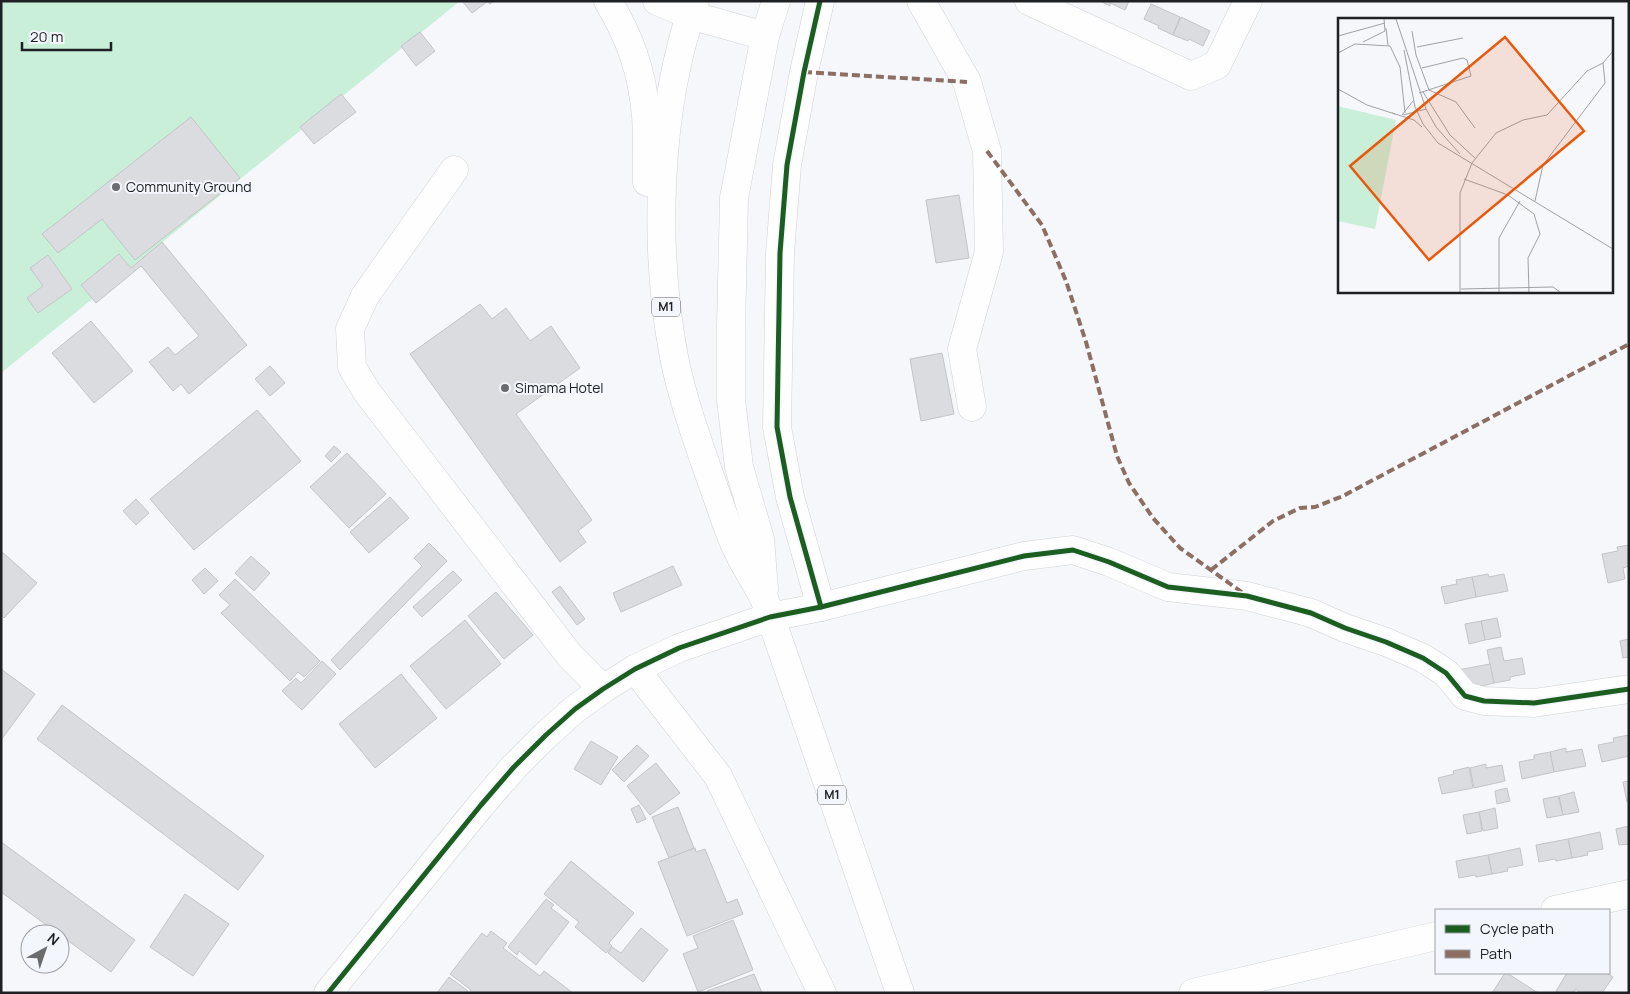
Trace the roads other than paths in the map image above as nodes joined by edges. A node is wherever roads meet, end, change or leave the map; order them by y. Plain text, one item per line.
1 (608, 1) edge
2 (657, 1) edge
3 (776, 1) edge
4 (820, 1) edge
5 (921, 1) edge
6 (1029, 1) edge
7 (1248, 1) edge
8 (693, 8) edge
9 (766, 36) junction
10 (454, 170) dead end
11 (666, 309) junction
12 (972, 407) dead end
13 (767, 607) junction
14 (821, 607) junction
15 (635, 669) junction
16 (602, 689) junction
17 (1629, 689) edge
18 (1629, 894) edge
19 (1559, 909) edge
20 (1435, 936) edge
21 (328, 993) edge
22 (822, 993) edge
23 (900, 993) edge
24 (1194, 993) edge

1 - 11 main road, M1
2 - 8 main road
3 - 9 main road, M1
4 - 14 main road
5 - 12 main road
6 - 7 main road
8 - 9 main road
8 - 11 main road, M1
9 - 13 main road, M1
10 - 16 main road
11 - 13 main road, M1
13 - 14 main road
13 - 15 main road
13 - 23 main road, M1
14 - 17 main road
15 - 16 main road
15 - 22 main road
16 - 21 main road
18 - 19 main road
20 - 24 main road

